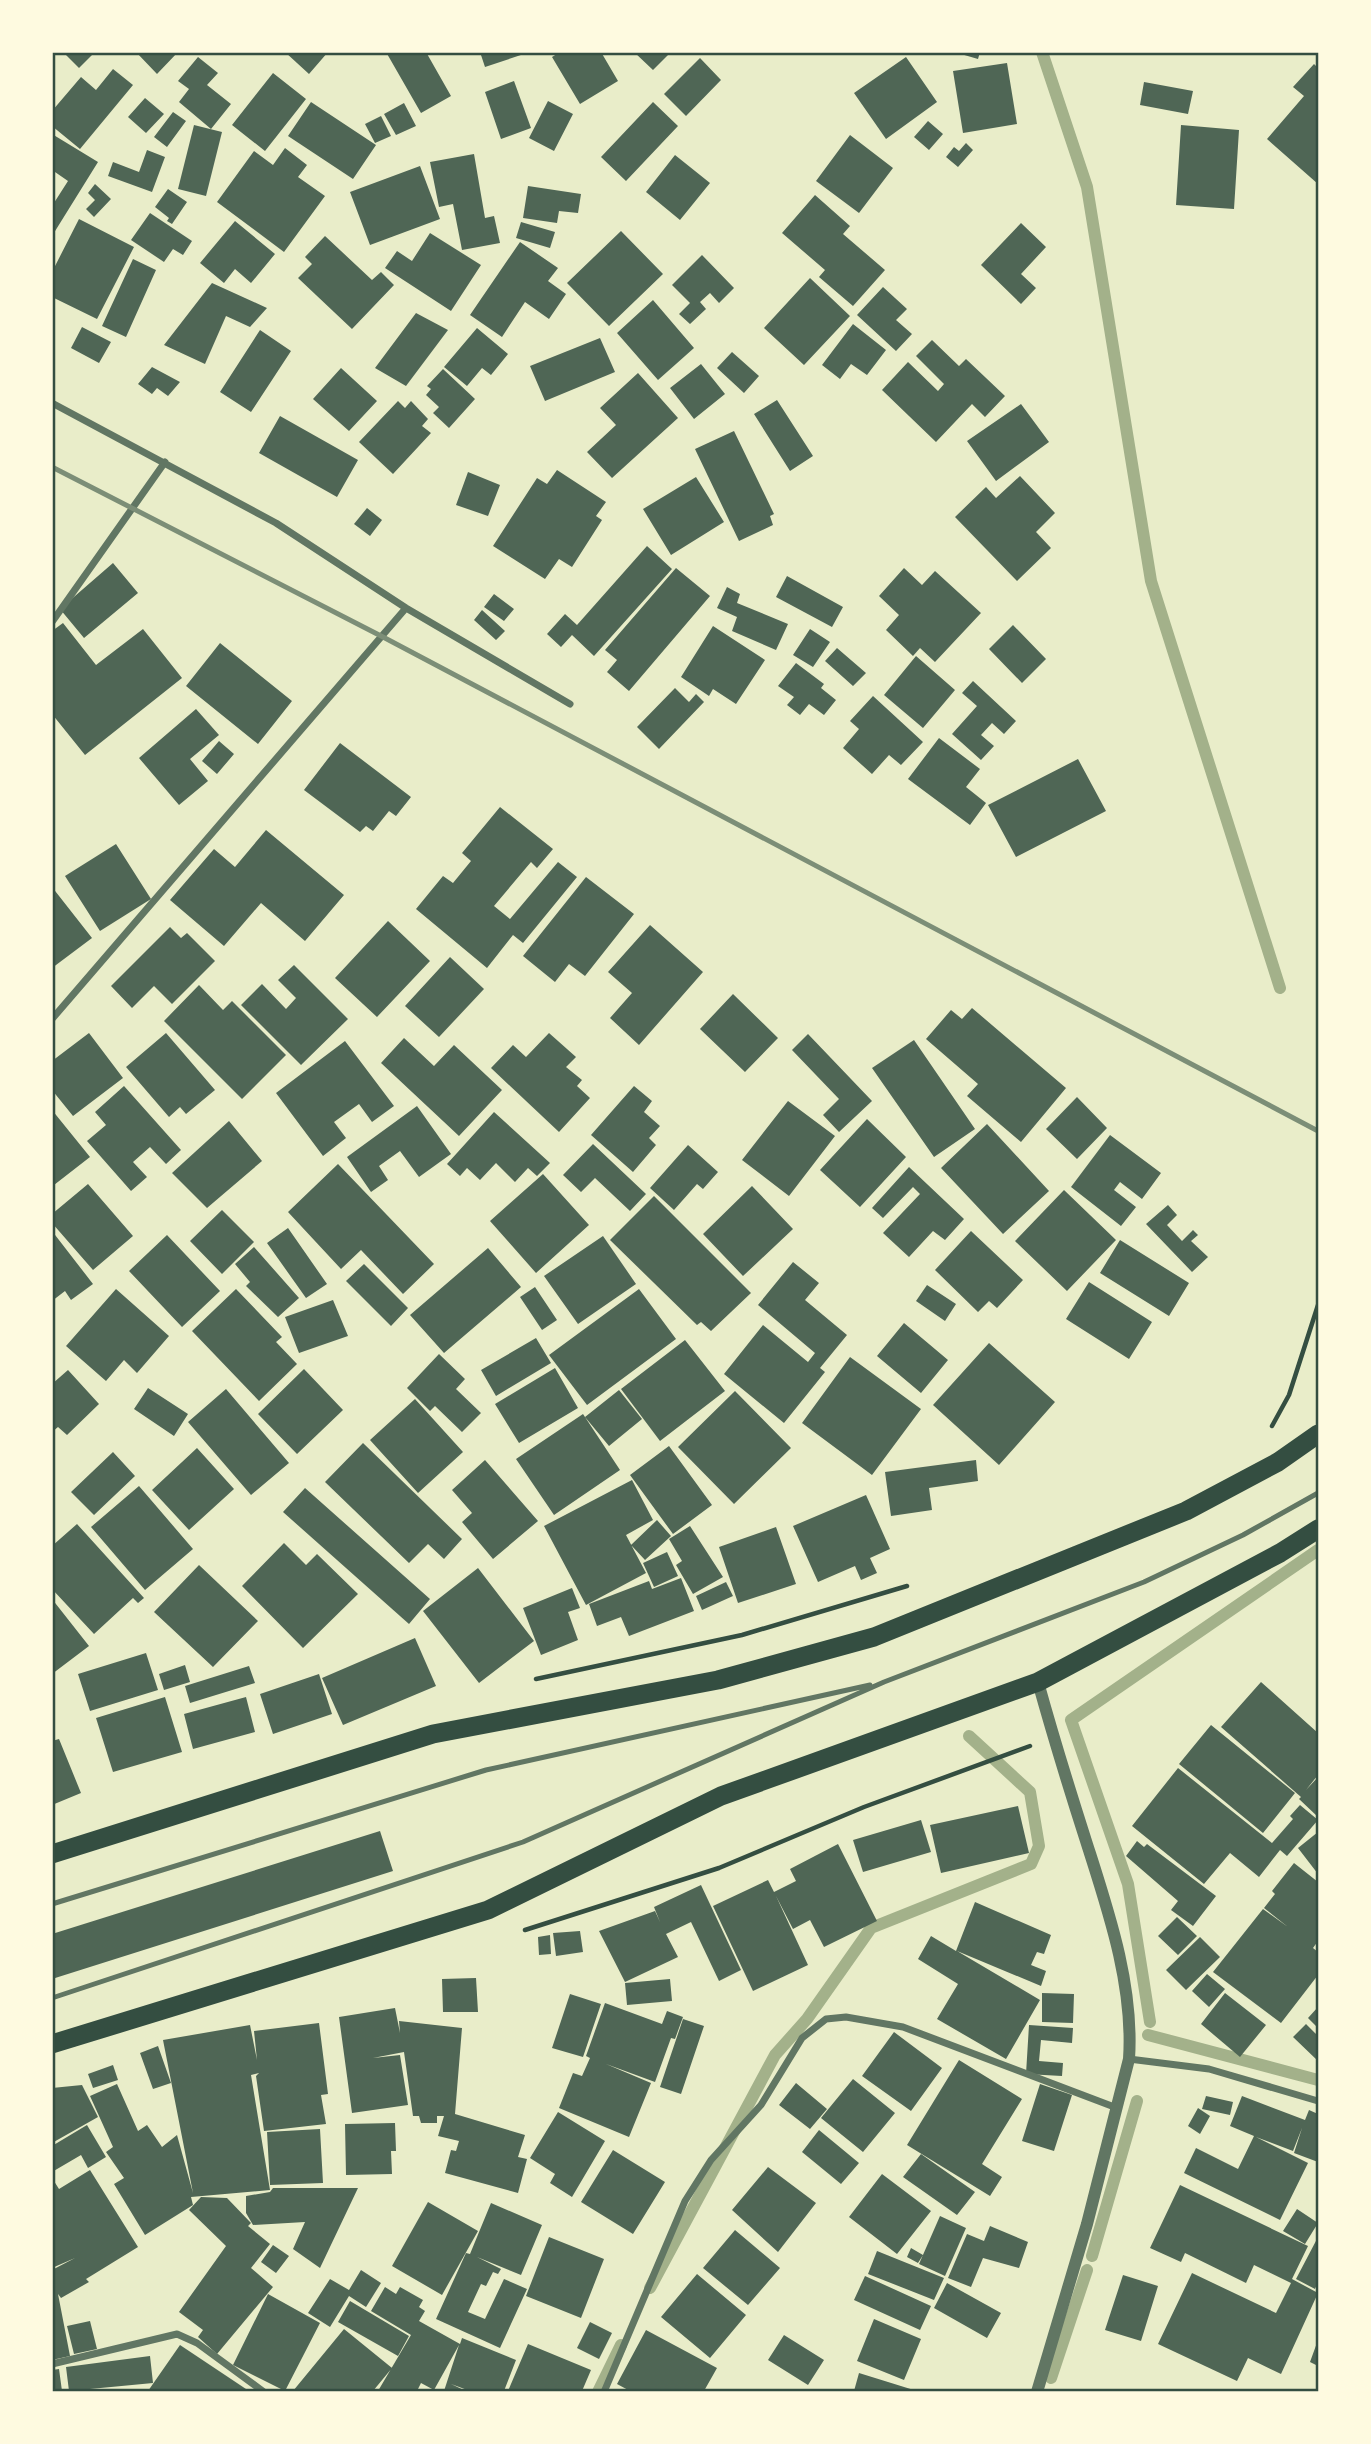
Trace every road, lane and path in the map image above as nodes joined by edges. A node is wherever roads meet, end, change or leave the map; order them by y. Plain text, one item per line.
1 (52, 403) edge
2 (165, 462) junction
3 (407, 608) junction
4 (52, 622) edge
5 (570, 704) dead end
6 (52, 1019) edge
7 (1318, 1305) edge
8 (1263, 1433) dead end
9 (1318, 1434) edge
10 (1318, 1493) edge
11 (1318, 1529) edge
12 (912, 1585) dead end
13 (524, 1682) dead end
14 (884, 1682) junction
15 (1038, 1682) junction
16 (1053, 1737) junction
17 (52, 1854) edge
18 (52, 1904) edge
19 (516, 1933) dead end
20 (52, 1998) edge
21 (52, 2044) edge
22 (1129, 2059) junction
23 (1318, 2101) edge
24 (1117, 2108) junction
25 (52, 2364) edge
26 (264, 2392) edge
27 (604, 2392) edge
28 (1037, 2392) edge

1 - 2 street
2 - 3 street
2 - 4 street
3 - 5 street
3 - 6 street
7 - 8 path
9 - 17 highway
10 - 14 lane
11 - 15 highway
12 - 13 path
14 - 18 lane
14 - 20 lane
15 - 16 street
15 - 21 highway
16 - 19 path
16 - 22 street
22 - 23 street
22 - 24 street
24 - 27 street
24 - 28 street
25 - 26 street

